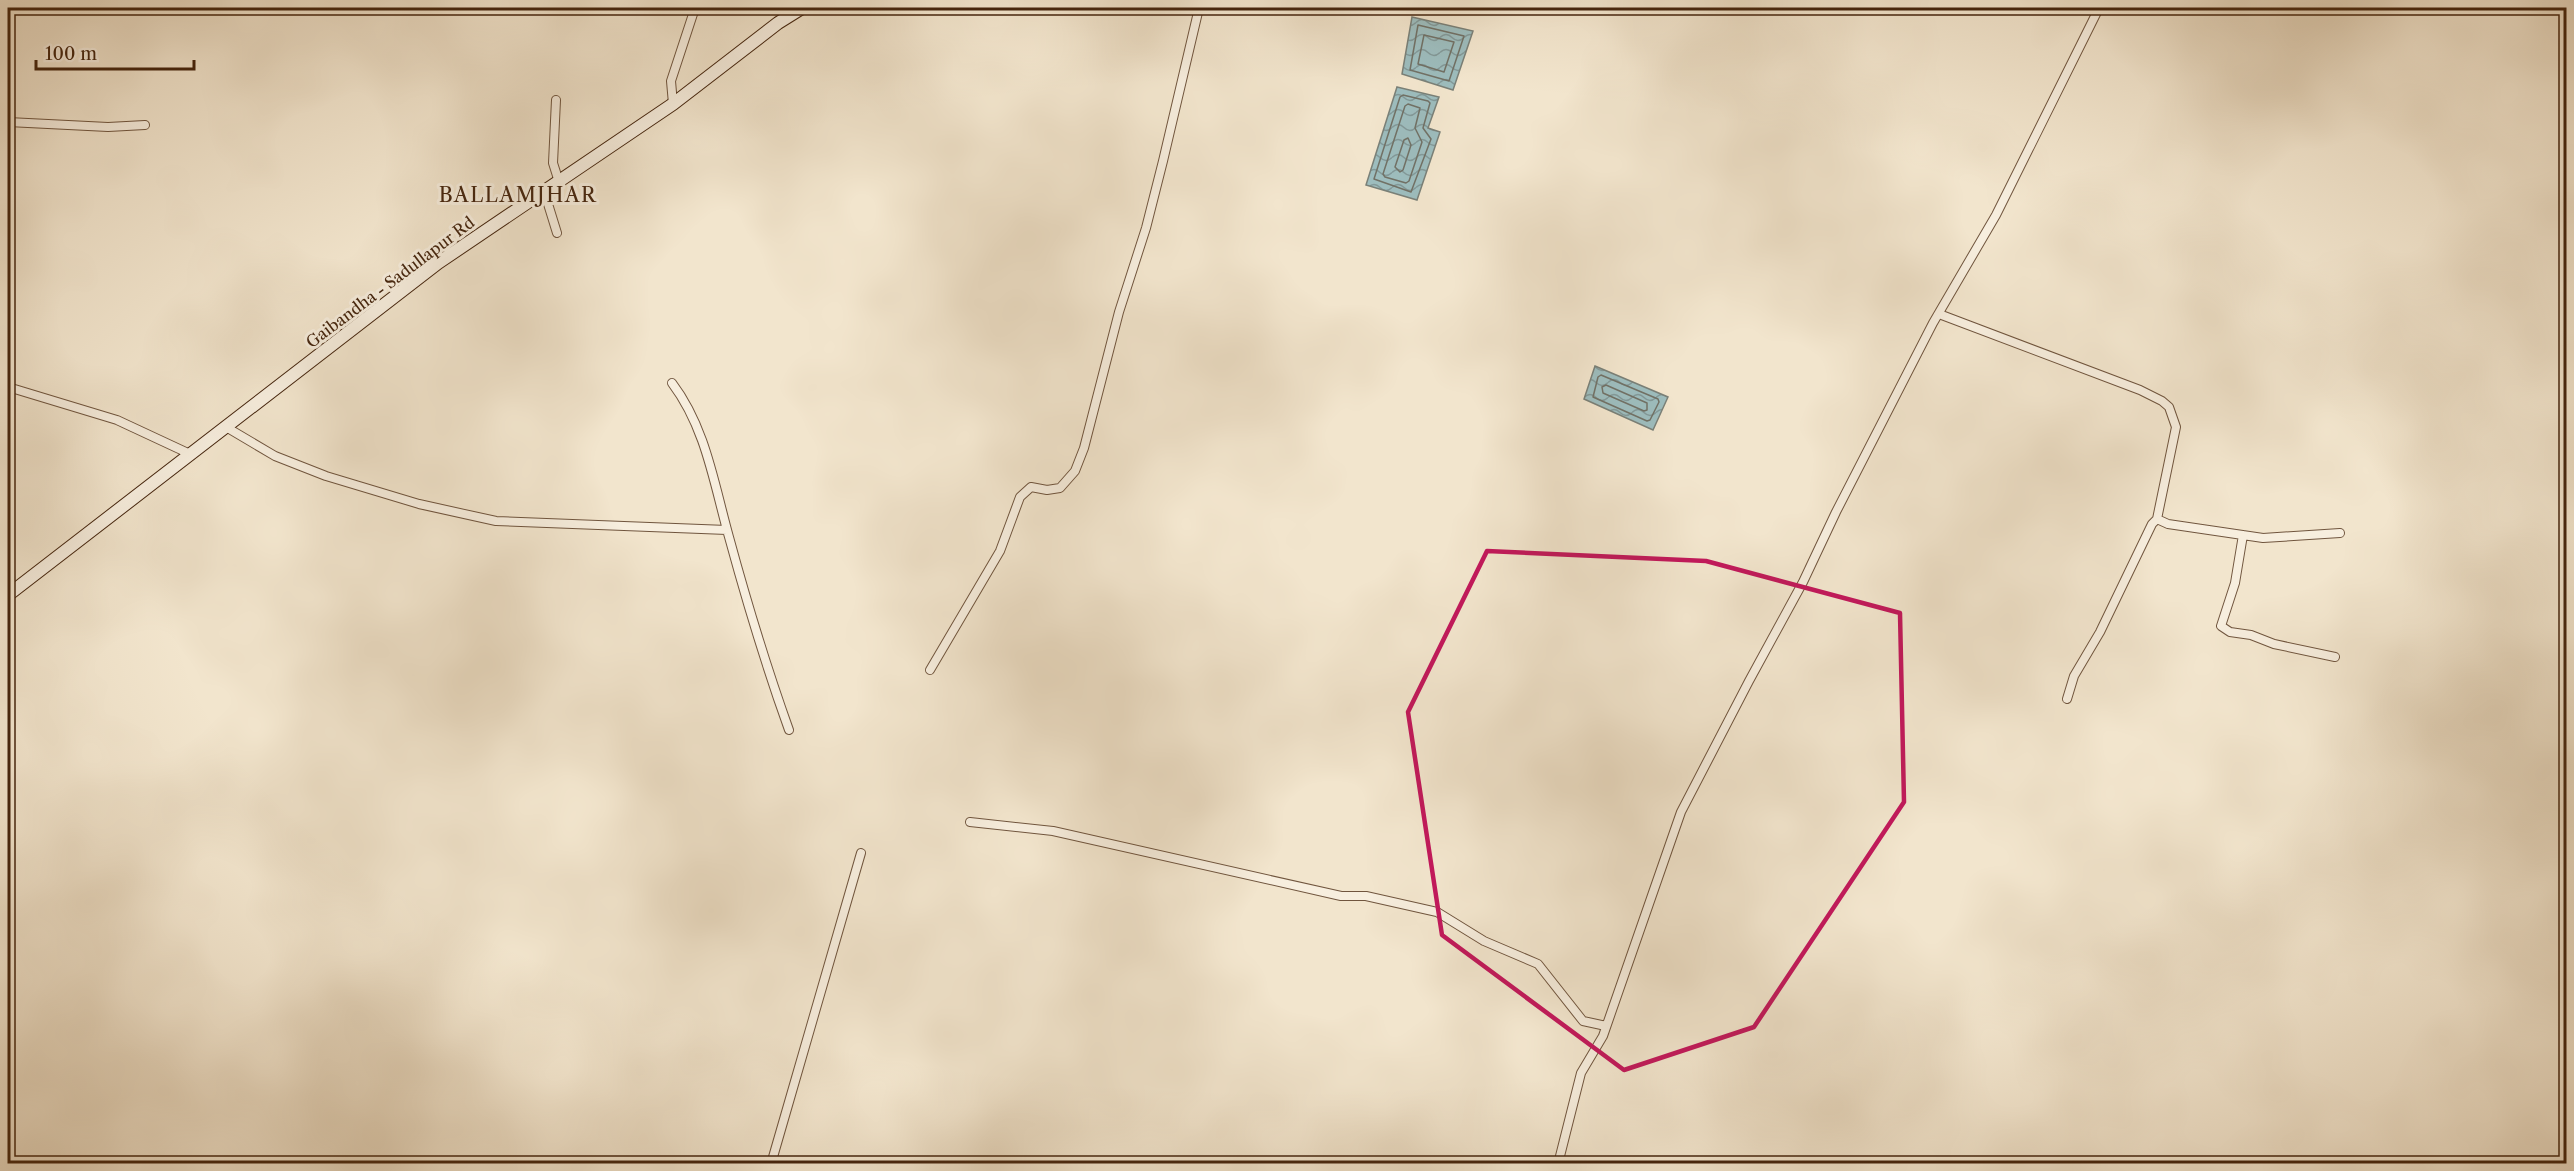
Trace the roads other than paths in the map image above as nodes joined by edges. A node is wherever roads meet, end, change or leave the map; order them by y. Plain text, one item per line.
1 (695, 8) edge
2 (802, 8) edge
3 (1199, 8) edge
4 (2100, 8) edge
5 (556, 100) dead end
6 (673, 104) junction
7 (8, 122) edge
8 (145, 125) dead end
9 (559, 182) junction
10 (544, 191) junction
11 (557, 233) dead end
12 (1938, 314) junction
13 (672, 382) dead end
14 (8, 387) edge
15 (226, 428) junction
16 (190, 454) junction
17 (2157, 519) junction
18 (727, 530) junction
19 (2340, 534) dead end
20 (2243, 535) junction
21 (8, 595) edge
22 (2335, 657) dead end
23 (930, 670) dead end
24 (2067, 699) dead end
25 (789, 730) dead end
26 (970, 822) dead end
27 (861, 853) dead end
28 (1606, 1026) junction
29 (771, 1164) edge
30 (1558, 1164) edge

1 - 6 street
2 - 6 main road, Gaibandha - Sadullapur Rd
3 - 23 street
4 - 12 street
5 - 9 street
6 - 9 main road, Gaibandha - Sadullapur Rd
7 - 8 street
9 - 10 main road, Gaibandha - Sadullapur Rd
10 - 11 street
10 - 15 main road, Gaibandha - Sadullapur Rd
12 - 17 street
12 - 28 street
13 - 18 street
14 - 16 street
15 - 16 main road, Gaibandha - Sadullapur Rd
15 - 18 street
16 - 21 main road, Gaibandha - Sadullapur Rd
17 - 20 street
17 - 24 street
18 - 25 street
19 - 20 street
20 - 22 street
26 - 28 street
27 - 29 street
28 - 30 street

